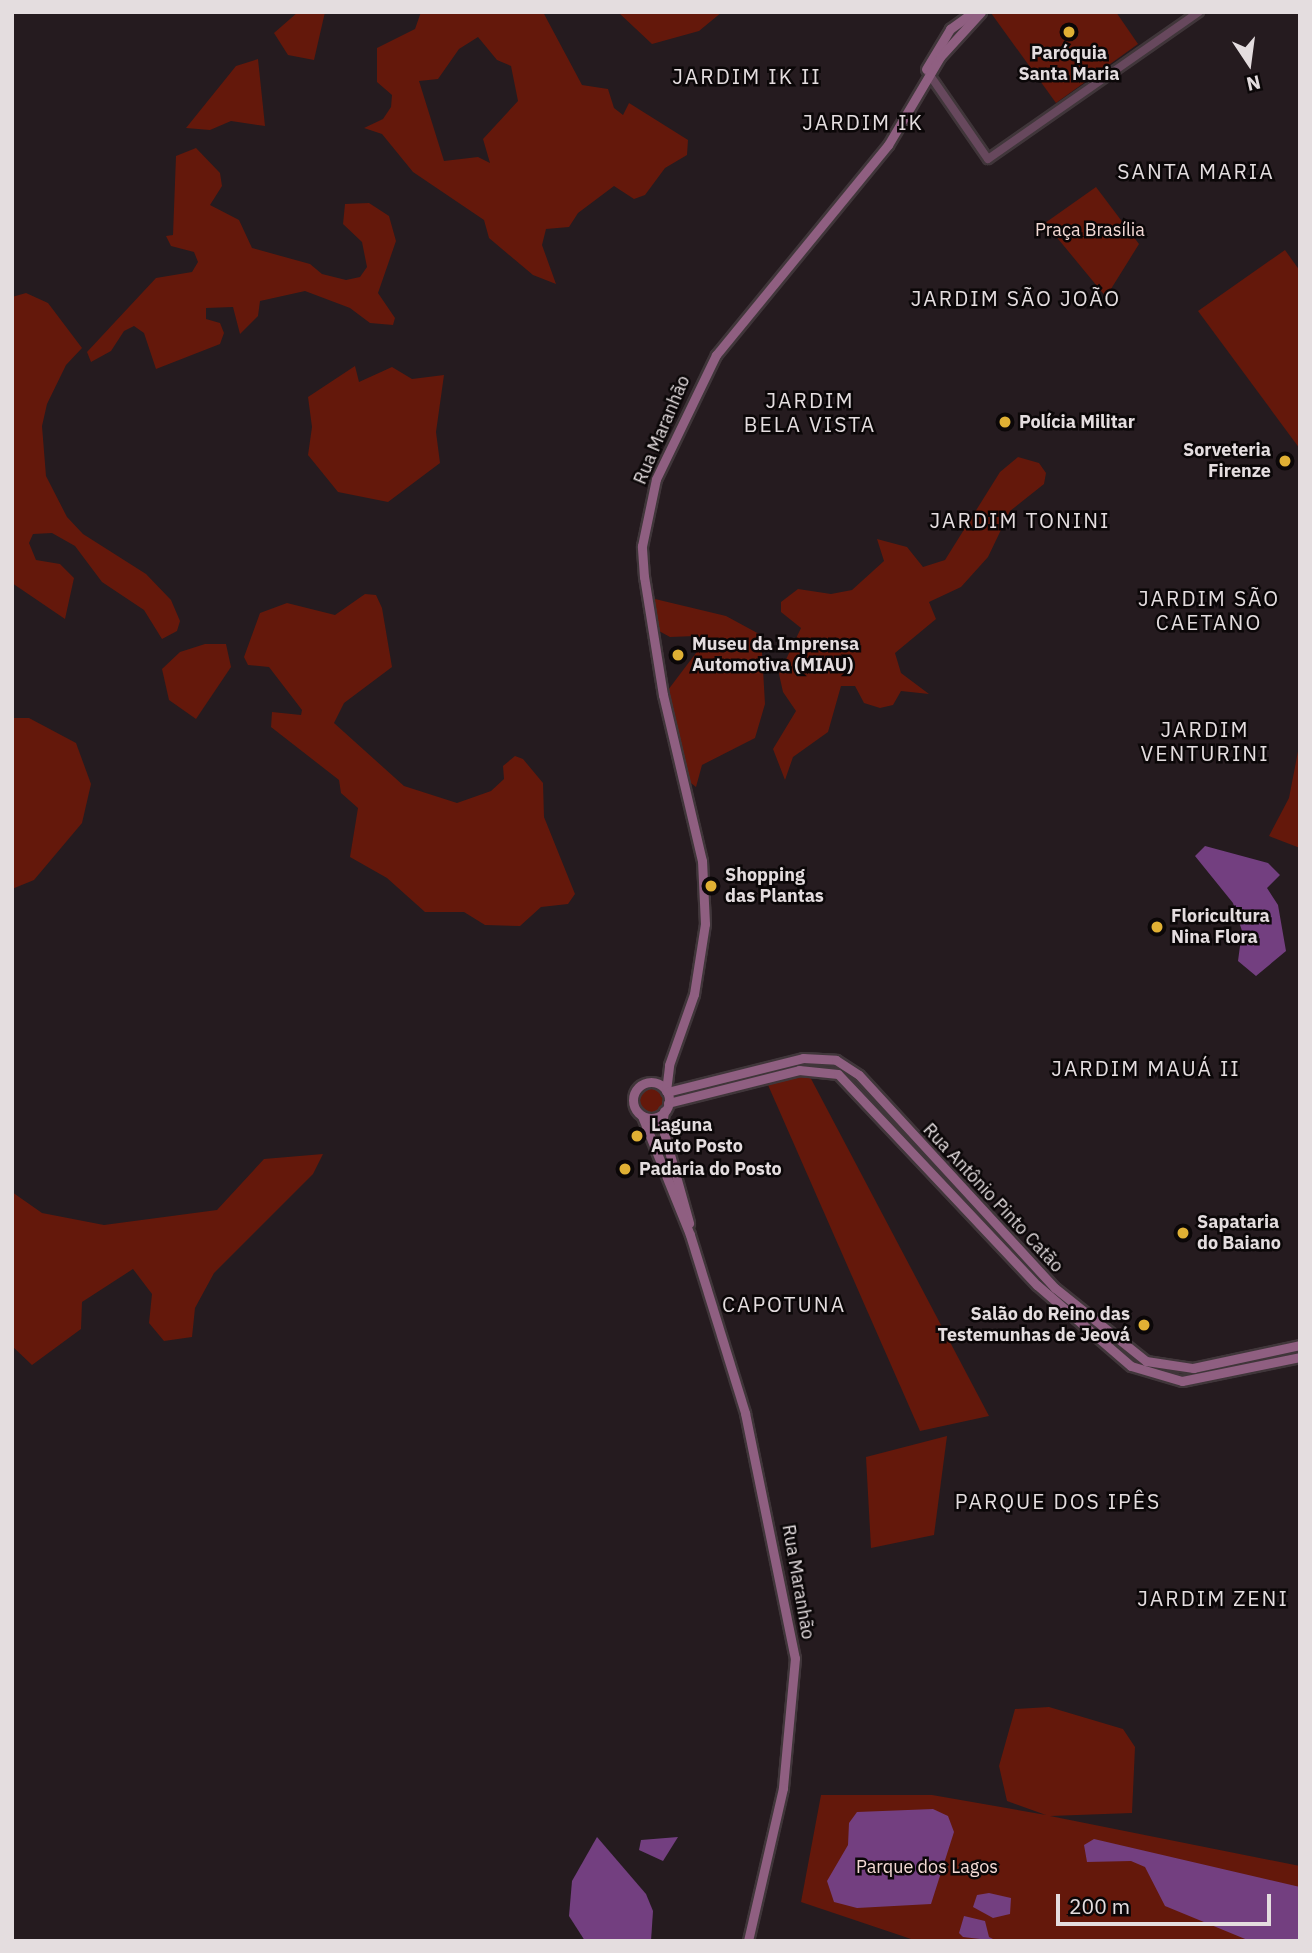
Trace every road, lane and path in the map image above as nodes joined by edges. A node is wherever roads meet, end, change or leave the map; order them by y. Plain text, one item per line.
1 (973, 12) edge
2 (981, 12) edge
3 (1199, 12) edge
4 (926, 75) junction
5 (669, 1065) junction
6 (648, 1082) junction
7 (666, 1091) junction
8 (666, 1107) junction
9 (642, 1116) junction
10 (883, 1118) junction
11 (898, 1118) junction
12 (997, 1224) junction
13 (988, 1232) junction
14 (690, 1235) junction
15 (1070, 1314) junction
16 (1091, 1318) junction
17 (1300, 1345) edge
18 (1246, 1356) junction
19 (1300, 1356) edge
20 (1245, 1368) junction
21 (748, 1941) edge

1 - 4 main road, Rua Maranhão
2 - 4 main road
3 - 4 street
4 - 5 main road, Rua Maranhão
5 - 6 main road
5 - 7 main road, Rua Maranhão
6 - 7 main road
6 - 9 main road, Rua Maranhão
7 - 8 main road, Rua Maranhão
7 - 11 main road, Rua Antônio Pinto Catão
8 - 9 main road
8 - 10 main road, Rua Antônio Pinto Catão
8 - 14 main road, Rua Maranhão
9 - 14 main road, Rua Maranhão
10 - 11 main road
10 - 13 main road, Rua Antônio Pinto Catão
11 - 12 main road, Rua Antônio Pinto Catão
12 - 13 main road
12 - 16 main road, Rua Antônio Pinto Catão
13 - 15 main road, Rua Antônio Pinto Catão
14 - 21 main road, Rua Maranhão
15 - 16 main road
15 - 20 main road, Rua Antônio Pinto Catão
16 - 18 main road, Rua Antônio Pinto Catão
17 - 18 main road, Rua Antônio Pinto Catão
18 - 20 main road
19 - 20 main road, Rua Antônio Pinto Catão

